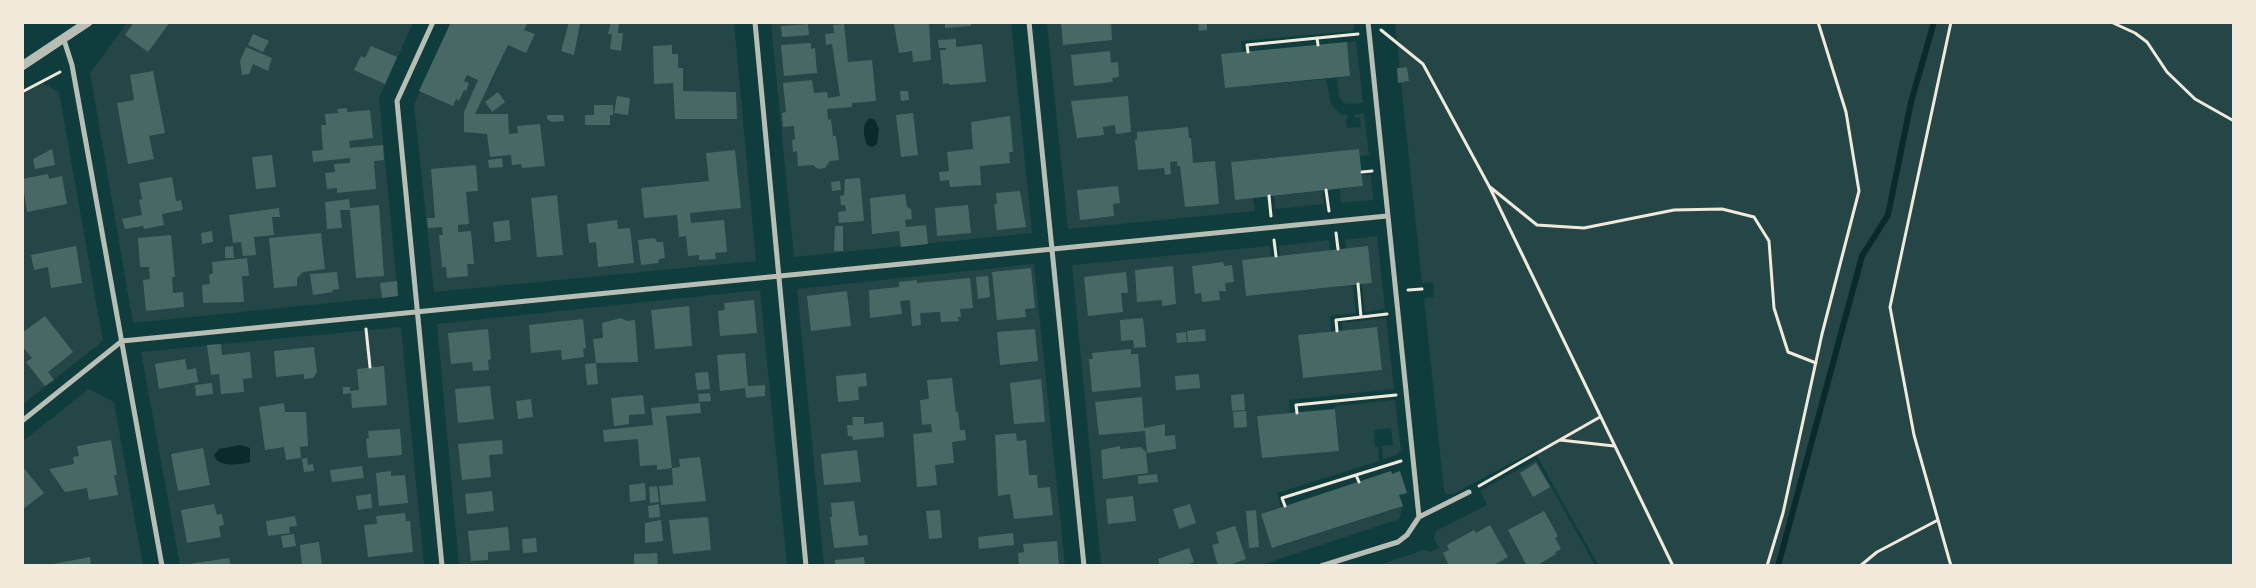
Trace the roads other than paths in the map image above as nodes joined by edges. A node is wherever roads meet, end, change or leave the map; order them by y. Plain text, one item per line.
1 (88, 22) edge
2 (433, 22) edge
3 (755, 22) edge
4 (1029, 22) edge
5 (1368, 22) edge
6 (64, 40) junction
7 (22, 66) edge
8 (1387, 216) junction
9 (1051, 249) junction
10 (780, 275) junction
11 (418, 310) junction
12 (122, 341) junction
13 (22, 421) edge
14 (1470, 492) road end
15 (1418, 517) junction
16 (162, 566) edge
17 (442, 566) edge
18 (806, 566) edge
19 (1084, 566) edge
20 (1321, 566) edge

1 - 6 street
2 - 11 street
3 - 10 street
4 - 9 street
5 - 8 street
6 - 7 street
6 - 12 street
8 - 9 street
8 - 15 street
9 - 10 street
9 - 19 street
10 - 11 street
10 - 18 street
11 - 12 street
11 - 17 street
12 - 13 street
12 - 16 street
14 - 15 street
15 - 20 street

